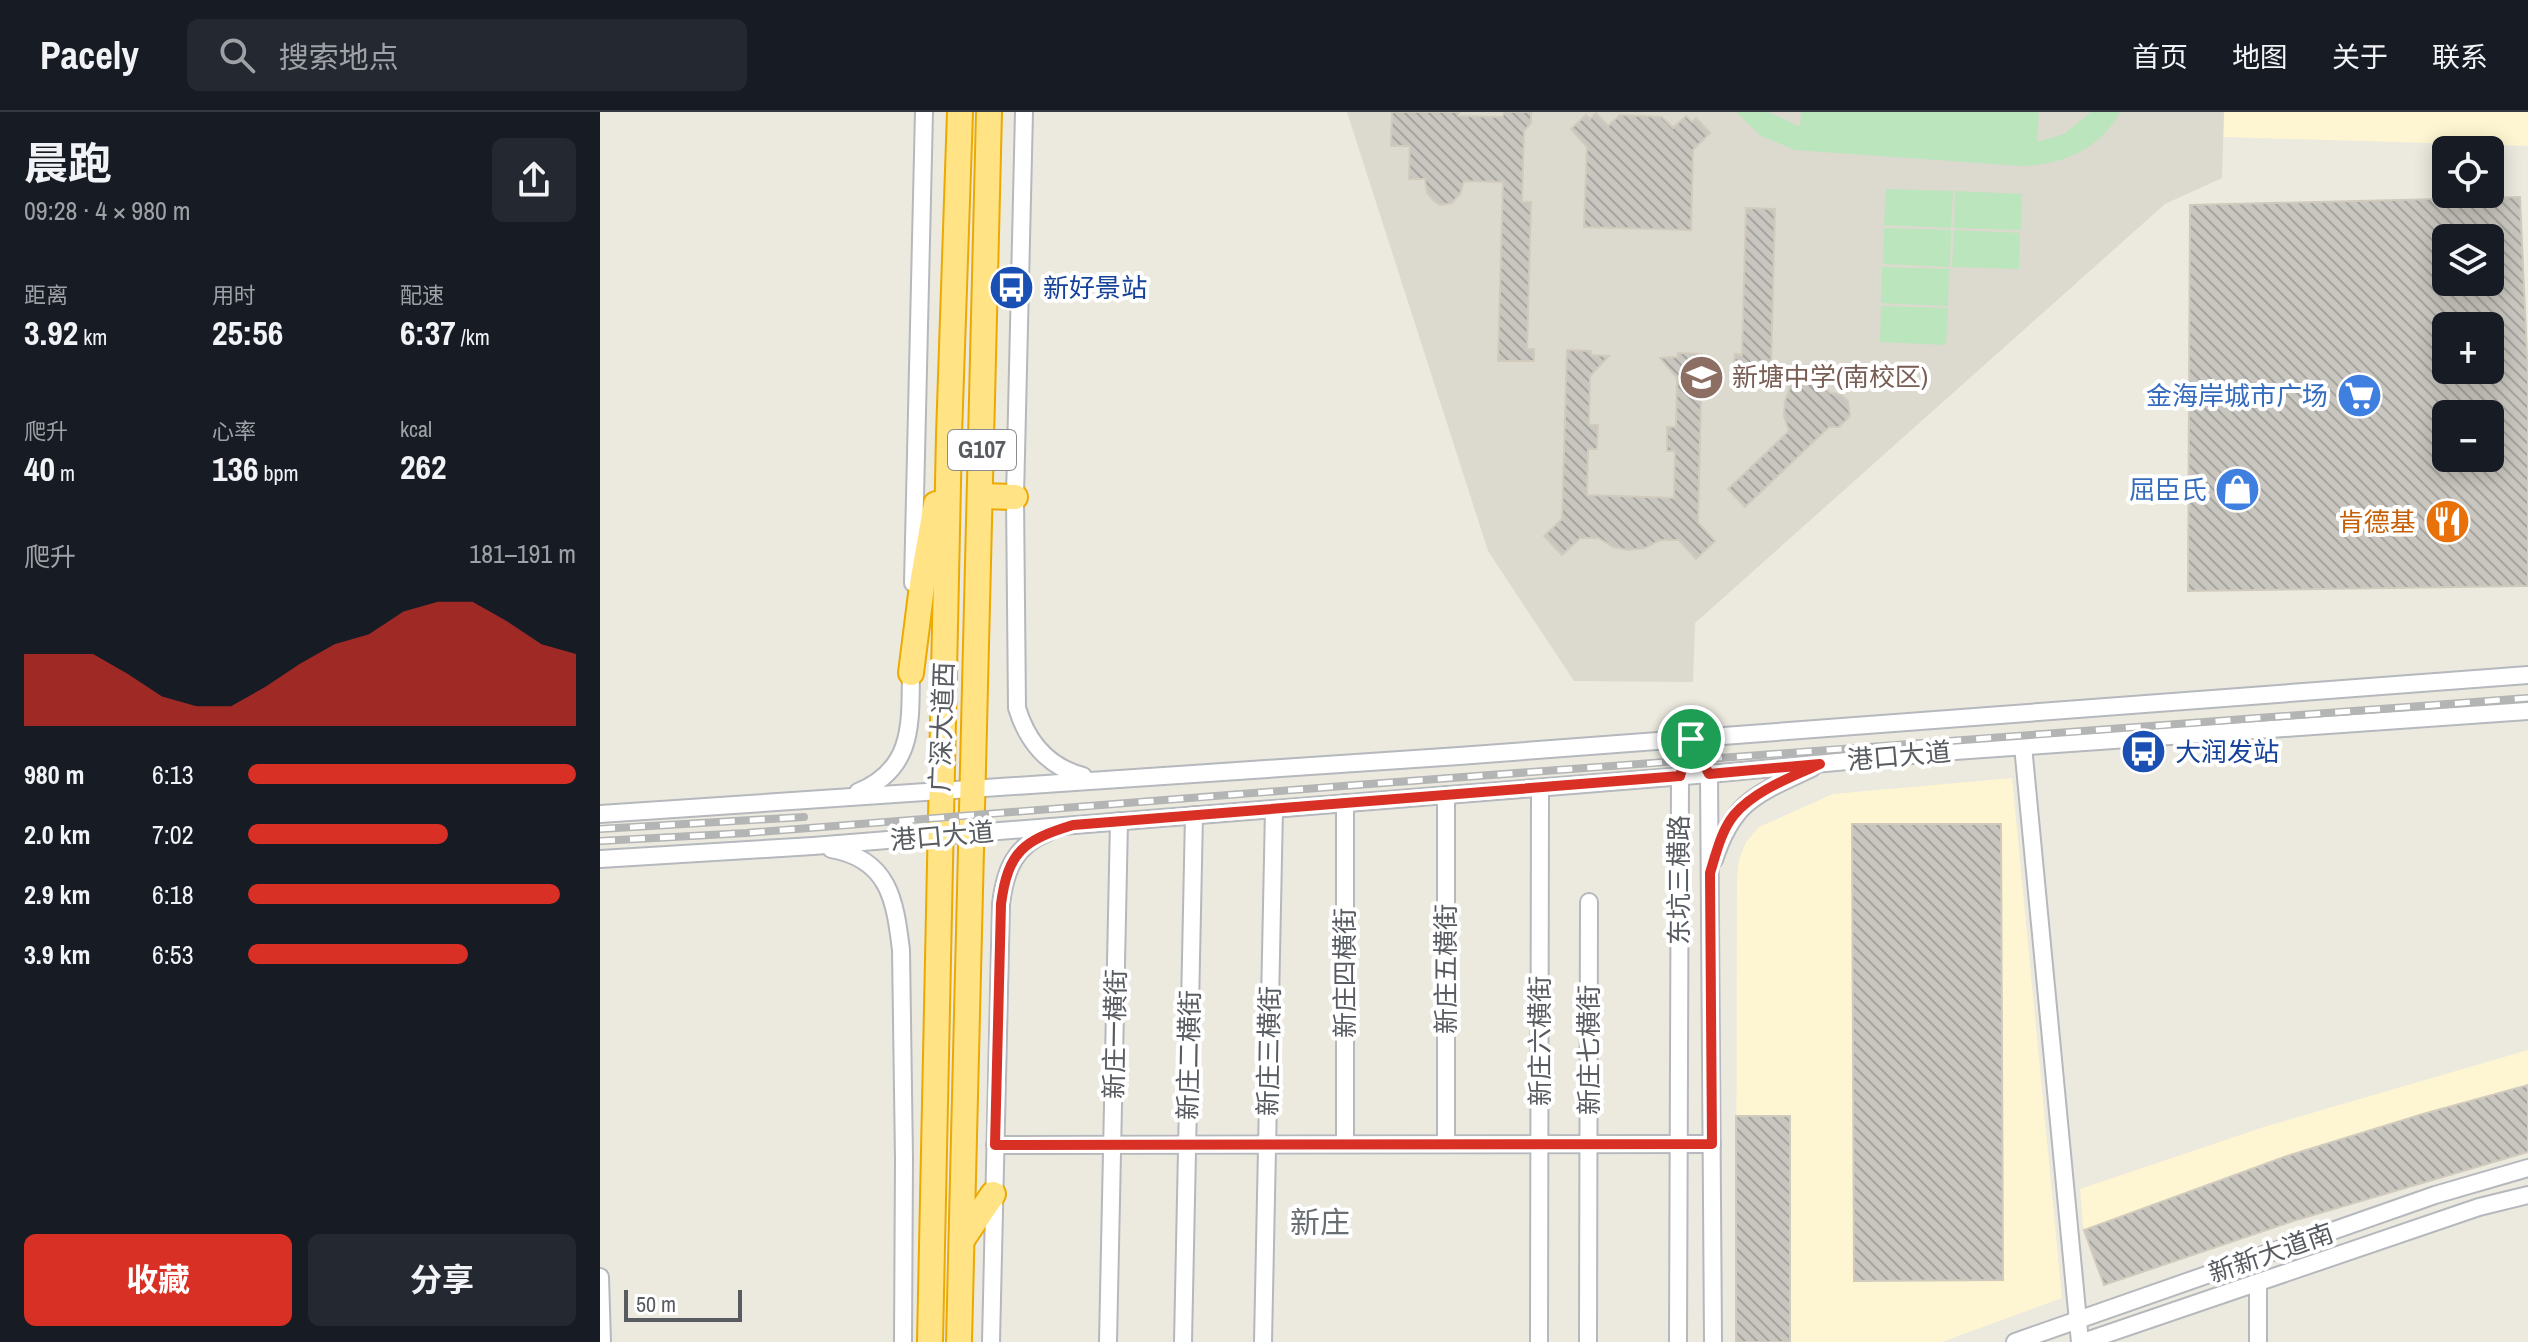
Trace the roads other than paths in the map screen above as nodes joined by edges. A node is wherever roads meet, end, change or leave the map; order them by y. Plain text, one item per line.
1 (924, 112) edge
2 (960, 112) edge
3 (989, 112) edge
4 (1024, 112) edge
5 (949, 435) junction
6 (981, 496) junction
7 (1015, 497) junction
8 (911, 673) junction
9 (2528, 675) edge
10 (2528, 711) edge
11 (1691, 739) junction
12 (2023, 746) junction
13 (1820, 764) junction
14 (1709, 774) junction
15 (1680, 776) junction
16 (1096, 779) junction
17 (1540, 788) junction
18 (972, 789) junction
19 (941, 791) junction
20 (1446, 795) junction
21 (842, 798) junction
22 (1345, 803) junction
23 (1274, 809) junction
24 (600, 814) edge
25 (1194, 815) junction
26 (1119, 821) junction
27 (1073, 825) junction
28 (970, 833) junction
29 (939, 836) junction
30 (813, 846) junction
31 (600, 859) edge
32 (1710, 873) junction
33 (1589, 902) dead end
34 (1187, 1143) junction
35 (1267, 1143) junction
36 (1345, 1143) junction
37 (1446, 1143) junction
38 (1113, 1144) junction
39 (1539, 1144) junction
40 (1589, 1144) junction
41 (1678, 1144) junction
42 (1712, 1144) junction
43 (995, 1145) junction
44 (2528, 1168) edge
45 (993, 1194) junction
46 (2528, 1195) edge
47 (962, 1240) junction
48 (600, 1277) edge
49 (2258, 1284) junction
50 (2078, 1320) junction
51 (602, 1342) edge
52 (903, 1342) edge
53 (930, 1342) edge
54 (959, 1342) edge
55 (991, 1342) edge
56 (1108, 1342) edge
57 (1183, 1342) edge
58 (1263, 1342) edge
59 (1539, 1342) edge
60 (1588, 1342) edge
61 (1678, 1342) edge
62 (1713, 1342) edge
63 (2015, 1342) edge
64 (2082, 1342) edge
65 (2258, 1342) edge

1 - 8 street
2 - 5 highway, 广深大道西 / G107
3 - 6 highway, 广深大道西 / G107
4 - 7 street
5 - 8 highway
5 - 19 highway, 广深大道西 / G107
6 - 7 highway
6 - 18 highway, 广深大道西 / G107
7 - 16 street
8 - 21 street
9 - 11 street, 港口大道
10 - 12 street, 港口大道
11 - 14 street, 东坑三横路
11 - 15 street, 东坑三横路
11 - 16 street, 港口大道
12 - 13 street, 港口大道
12 - 50 street
13 - 14 street, 港口大道
13 - 32 street
14 - 15 street, 港口大道
14 - 32 street, 东坑三横路
15 - 17 street, 港口大道
15 - 41 street, 东坑三横路
16 - 18 street, 港口大道
17 - 20 street, 港口大道
17 - 39 street, 新庄六横街
18 - 19 street, 港口大道
18 - 28 highway, 广深大道西 / G107
19 - 21 street, 港口大道
19 - 29 highway, 广深大道西 / G107
20 - 22 street, 港口大道
20 - 37 street, 新庄五横街
21 - 24 street, 港口大道
22 - 23 street, 港口大道
22 - 36 street, 新庄四横街
23 - 25 street, 港口大道
23 - 35 street, 新庄三横街
25 - 26 street, 港口大道
25 - 34 street, 新庄二横街
26 - 27 street, 港口大道
26 - 38 street, 新庄一横街
27 - 28 street, 港口大道
27 - 43 street
28 - 29 street, 港口大道
28 - 47 highway, 广深大道西 / G107
29 - 30 street, 港口大道
29 - 53 highway, 广深大道西 / G107
30 - 31 street, 港口大道
30 - 52 street
32 - 42 street, 东坑三横路
33 - 40 street, 新庄七横街
34 - 35 street
34 - 38 street
34 - 57 street, 新庄二横街
35 - 36 street
35 - 58 street, 新庄三横街
36 - 37 street
37 - 39 street
38 - 43 street
38 - 56 street, 新庄一横街
39 - 40 street
39 - 59 street, 新庄六横街
40 - 41 street
40 - 60 street, 新庄七横街
41 - 42 street
41 - 61 street, 东坑三横路
42 - 62 street, 东坑三横路
43 - 45 street
44 - 50 street, 新新大道南
45 - 47 highway
45 - 55 street
46 - 49 street, 新新大道南
47 - 54 highway, 广深大道西 / G107
48 - 51 street
49 - 64 street, 新新大道南
49 - 65 street
50 - 63 street, 新新大道南
50 - 64 street

